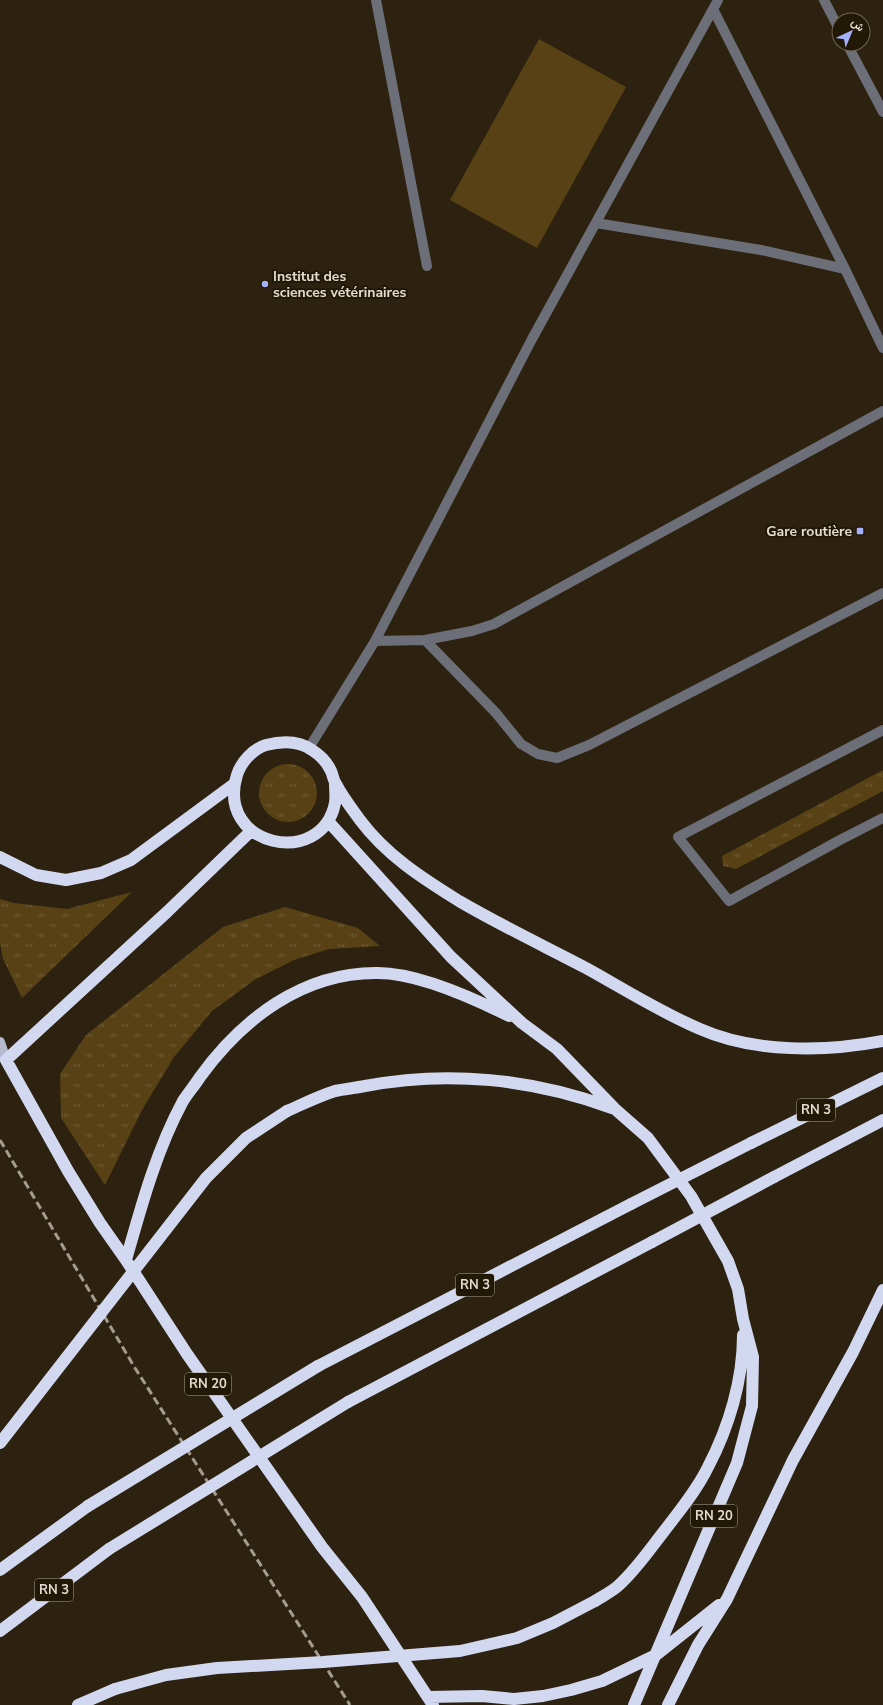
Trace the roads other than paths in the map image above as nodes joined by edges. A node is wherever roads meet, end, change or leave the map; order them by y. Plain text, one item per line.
1 (376, 0) edge
2 (824, 0) edge
3 (716, 5) edge
4 (831, 14) edge
5 (851, 52) edge
6 (883, 112) edge
7 (596, 223) junction
8 (427, 266) dead end
9 (845, 268) junction
10 (883, 348) edge
11 (883, 411) edge
12 (883, 594) edge
13 (425, 640) junction
14 (376, 641) junction
15 (883, 730) edge
16 (309, 748) junction
17 (234, 784) junction
18 (335, 784) junction
19 (883, 818) edge
20 (328, 821) junction
21 (251, 831) junction
22 (0, 857) edge
23 (522, 1023) junction
24 (883, 1041) edge
25 (0, 1042) edge
26 (3, 1063) edge
27 (883, 1078) edge
28 (615, 1109) junction
29 (883, 1120) edge
30 (126, 1260) junction
31 (883, 1290) edge
32 (743, 1319) junction
33 (0, 1443) edge
34 (0, 1570) edge
35 (727, 1599) junction
36 (0, 1632) edge
37 (656, 1655) junction
38 (431, 1701) edge
39 (78, 1705) edge
40 (634, 1705) edge
41 (668, 1705) edge

1 - 8 street
2 - 4 street
3 - 7 street
3 - 9 street
5 - 6 street
7 - 9 street
7 - 14 street
9 - 10 street
11 - 13 street
12 - 13 street
13 - 14 street
14 - 16 street
15 - 19 street
16 - 17 highway
16 - 18 highway
17 - 21 highway
17 - 22 highway
18 - 20 highway
18 - 24 highway
20 - 21 highway
20 - 23 highway
21 - 26 highway
23 - 28 highway
23 - 30 highway
25 - 26 main road, RN 20
26 - 30 highway, RN 20
27 - 34 highway, RN 3, bridge
28 - 32 highway
28 - 33 highway, bridge
29 - 36 highway, RN 3, bridge
30 - 38 highway, RN 20
31 - 35 highway
32 - 37 highway, RN 20
32 - 39 highway, bridge
35 - 37 highway
35 - 41 highway
37 - 38 highway
37 - 40 highway, RN 20

